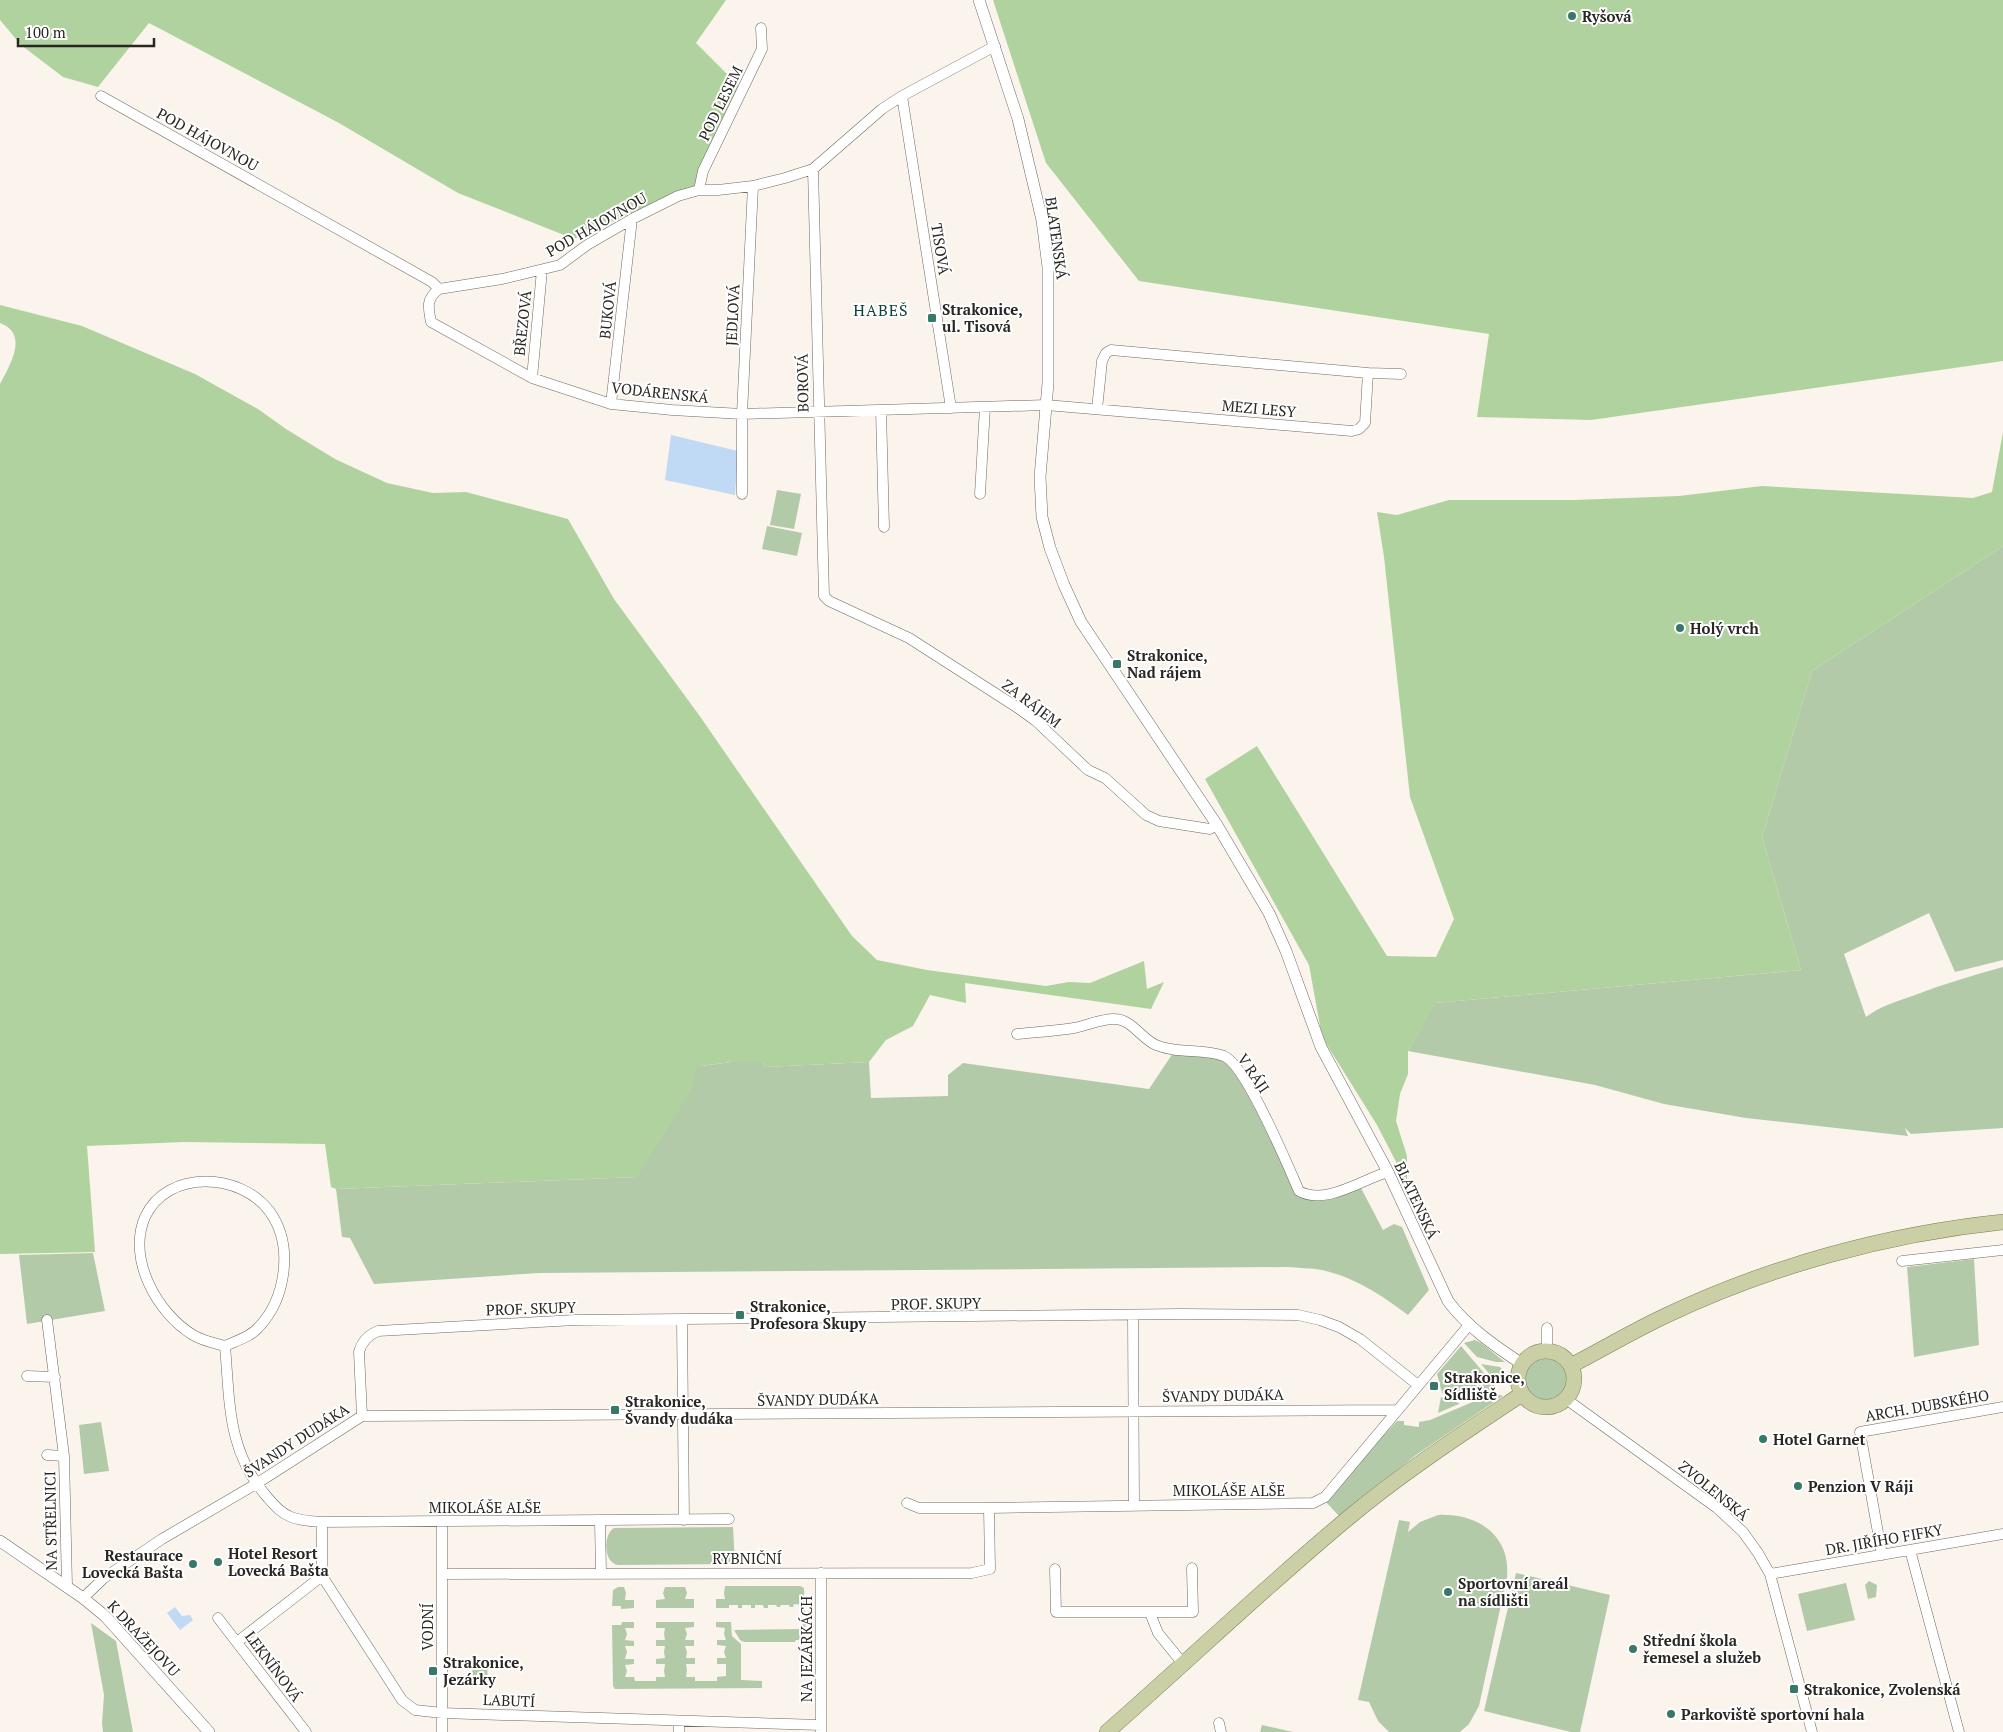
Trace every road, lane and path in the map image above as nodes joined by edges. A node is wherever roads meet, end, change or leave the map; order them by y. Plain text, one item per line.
1 (979, 0) edge
2 (761, 28) dead end
3 (995, 46) junction
4 (101, 96) dead end
5 (902, 96) junction
6 (813, 169) junction
7 (753, 186) junction
8 (699, 190) junction
9 (632, 219) junction
10 (542, 270) junction
11 (439, 289) junction
12 (1368, 372) junction
13 (1401, 374) dead end
14 (532, 378) junction
15 (611, 404) junction
16 (1046, 404) junction
17 (985, 407) junction
18 (951, 408) junction
19 (1097, 409) junction
20 (881, 410) junction
21 (818, 411) junction
22 (742, 414) junction
23 (742, 494) dead end
24 (980, 494) dead end
25 (884, 526) dead end
26 (824, 596) joint
27 (1217, 825) junction
28 (1018, 1034) dead end
29 (1388, 1172) junction
30 (2003, 1222) edge
31 (2003, 1250) edge
32 (1902, 1261) dead end
33 (1133, 1315) junction
34 (47, 1320) dead end
35 (682, 1320) junction
36 (1469, 1325) junction
37 (1547, 1328) dead end
38 (225, 1346) junction
39 (1547, 1350) junction
40 (1522, 1364) junction
41 (1572, 1366) junction
42 (27, 1376) dead end
43 (55, 1377) junction
44 (1418, 1385) junction
45 (1522, 1394) junction
46 (1566, 1399) junction
47 (2003, 1407) edge
48 (1398, 1410) junction
49 (1133, 1411) junction
50 (684, 1415) junction
51 (362, 1416) junction
52 (47, 1455) dead end
53 (64, 1456) junction
54 (256, 1484) junction
55 (907, 1502) dead end
56 (1134, 1506) junction
57 (989, 1508) junction
58 (729, 1519) dead end
59 (684, 1520) junction
60 (600, 1521) junction
61 (322, 1522) junction
62 (442, 1522) junction
63 (2003, 1534) edge
64 (0, 1541) edge
65 (1910, 1550) junction
66 (1882, 1555) junction
67 (1192, 1568) dead end
68 (1055, 1569) dead end
69 (601, 1573) junction
70 (820, 1573) junction
71 (442, 1574) junction
72 (1770, 1574) junction
73 (322, 1576) junction
74 (67, 1586) junction
75 (83, 1598) junction
76 (1150, 1613) junction
77 (218, 1618) dead end
78 (237, 1642) junction
79 (1184, 1665) junction
80 (442, 1713) junction
81 (679, 1720) junction
82 (820, 1728) edge
83 (209, 1732) edge
84 (306, 1732) edge
85 (442, 1732) edge
86 (679, 1732) edge
87 (1107, 1732) edge
88 (1812, 1732) edge
89 (1959, 1732) edge

1 - 3 street, BLATENSKÁ
2 - 8 street, POD LESEM
3 - 5 street, POD HÁJOVNOU
3 - 16 street, BLATENSKÁ
4 - 11 street, POD HÁJOVNOU
5 - 6 street, POD HÁJOVNOU
5 - 18 street, TISOVÁ
6 - 7 street, POD HÁJOVNOU
6 - 21 street, BOROVÁ
7 - 8 street, POD HÁJOVNOU
7 - 22 street, JEDLOVÁ
8 - 9 street, POD HÁJOVNOU
9 - 10 street, POD HÁJOVNOU
9 - 15 street, BUKOVÁ
10 - 11 street, POD HÁJOVNOU
10 - 14 street, BŘEZOVÁ
11 - 14 street, VODÁRENSKÁ
12 - 13 street
12 - 19 street
12 - 19 street, MEZI LESY
14 - 15 street, VODÁRENSKÁ
15 - 22 street, VODÁRENSKÁ
16 - 17 street, VODÁRENSKÁ
16 - 19 street, MEZI LESY
16 - 27 street, BLATENSKÁ
17 - 18 street, VODÁRENSKÁ
17 - 24 street
18 - 20 street, VODÁRENSKÁ
20 - 21 street, VODÁRENSKÁ
20 - 25 street
21 - 22 street, VODÁRENSKÁ
21 - 26 street, BOROVÁ
22 - 23 street, JEDLOVÁ
26 - 27 street, ZA RÁJEM
27 - 29 street, BLATENSKÁ
28 - 29 street, V RÁJI
29 - 36 street, BLATENSKÁ
30 - 41 main road
31 - 32 street
33 - 35 street, PROF. SKUPY
33 - 44 street, PROF. SKUPY
33 - 49 street
34 - 43 street, NA STŘELNICI
35 - 50 street
35 - 51 street, PROF. SKUPY
36 - 40 street, BLATENSKÁ
36 - 44 street, MIKOLÁŠE ALŠE
37 - 39 street
38 - 38 street
38 - 54 street, MIKOLÁŠE ALŠE
39 - 40 main road
39 - 41 main road
40 - 45 main road
41 - 46 main road
42 - 43 street
43 - 53 street, NA STŘELNICI
44 - 48 street, MIKOLÁŠE ALŠE
45 - 46 main road
45 - 79 main road
46 - 72 street, ZVOLENSKÁ
47 - 66 street, ARCH. DUBSKÉHO
48 - 49 street, ŠVANDY DUDÁKA
48 - 56 street, MIKOLÁŠE ALŠE
49 - 50 street, ŠVANDY DUDÁKA
49 - 56 street
50 - 51 street, ŠVANDY DUDÁKA
50 - 59 street
51 - 54 street, ŠVANDY DUDÁKA
52 - 53 street, NA STŘELNICI
53 - 74 street, NA STŘELNICI
54 - 61 street, MIKOLÁŠE ALŠE
54 - 75 street, ŠVANDY DUDÁKA
55 - 57 street, MIKOLÁŠE ALŠE
56 - 57 street, MIKOLÁŠE ALŠE
57 - 70 street, RYBNIČNÍ
58 - 59 street, MIKOLÁŠE ALŠE
59 - 60 street, MIKOLÁŠE ALŠE
60 - 62 street, MIKOLÁŠE ALŠE
60 - 69 street
61 - 62 street, MIKOLÁŠE ALŠE
61 - 73 street
62 - 71 street, VODNÍ
63 - 65 street, DR. JIŘÍHO FIFKY
64 - 74 street, K DRAŽEJOVU
65 - 66 street, DR. JIŘÍHO FIFKY
65 - 89 street
66 - 72 street, DR. JIŘÍHO FIFKY
67 - 76 street
68 - 76 street
69 - 70 street, RYBNIČNÍ
69 - 71 street, RYBNIČNÍ
70 - 82 street, NA JEZÁRKÁCH
71 - 80 street, VODNÍ
72 - 88 street, ZVOLENSKÁ
73 - 78 street
73 - 80 street, LABUTÍ
74 - 75 street, K DRAŽEJOVU
75 - 83 street, K DRAŽEJOVU
76 - 79 street
77 - 78 street, LEKNÍNOVÁ
78 - 84 street, LEKNÍNOVÁ
79 - 87 main road
80 - 81 street, LABUTÍ
80 - 85 street, VODNÍ
81 - 82 street, LABUTÍ
81 - 86 street

